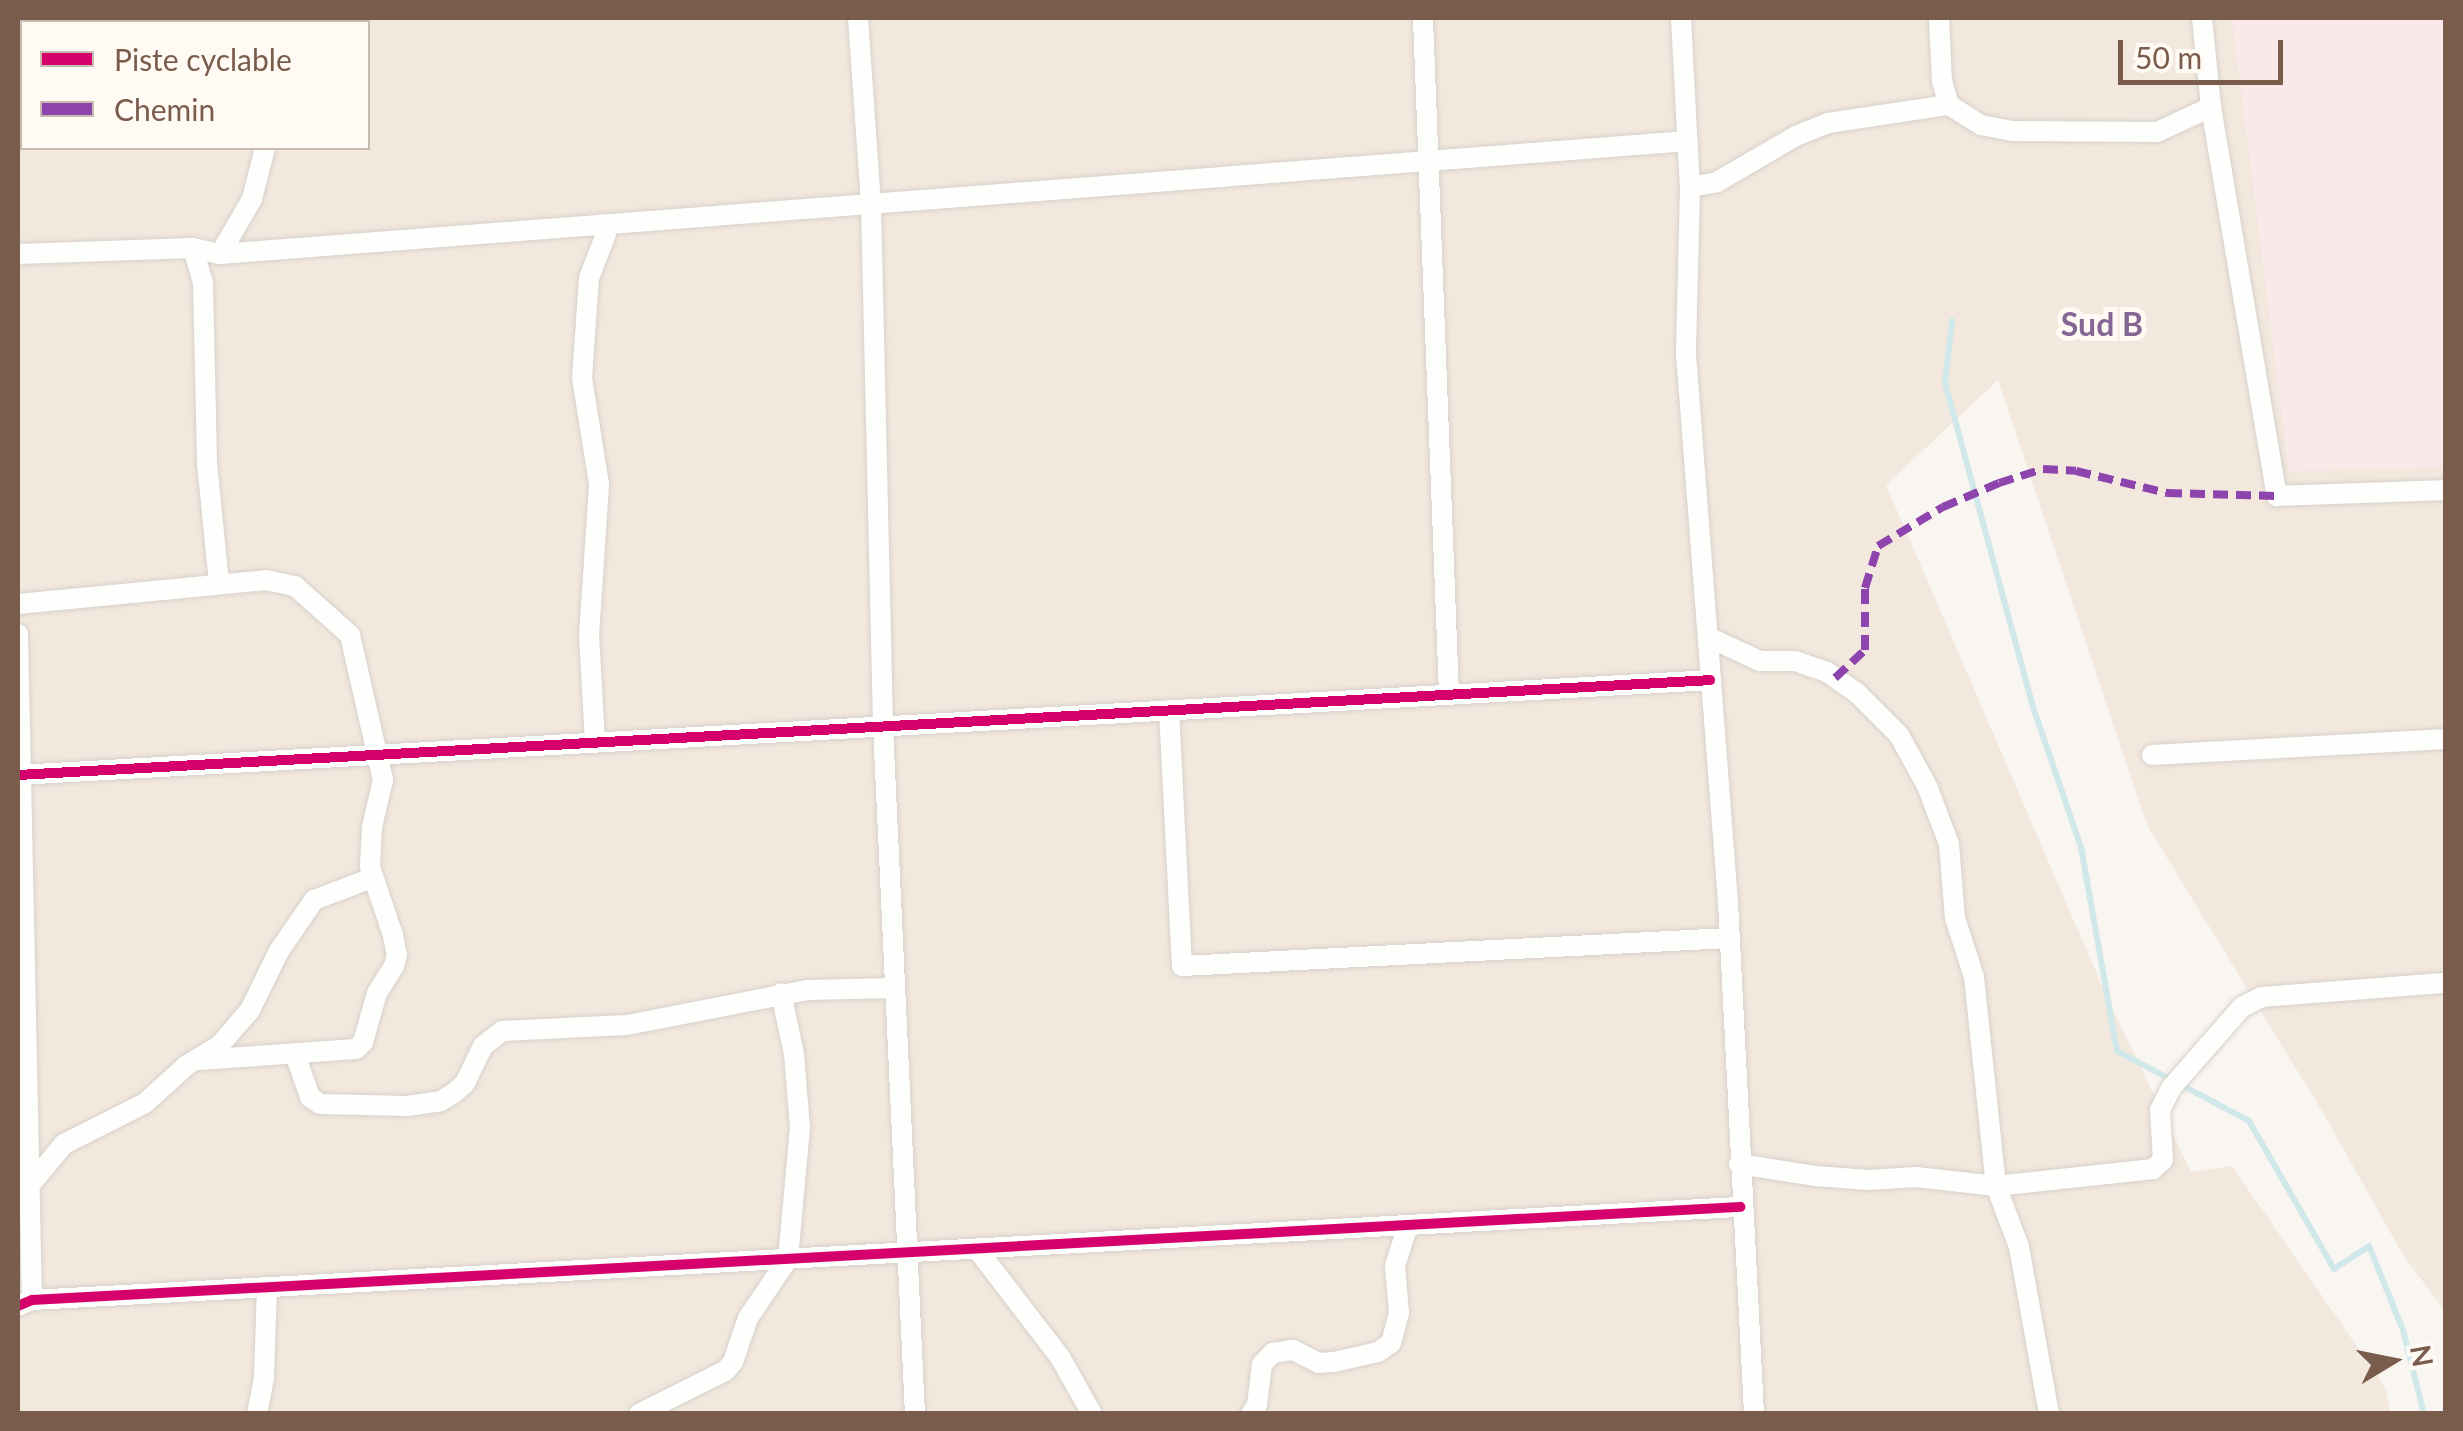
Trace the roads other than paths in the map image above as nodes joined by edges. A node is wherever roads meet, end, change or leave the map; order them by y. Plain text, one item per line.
1 (858, 18) edge
2 (1423, 18) edge
3 (1681, 18) edge
4 (1939, 18) edge
5 (2202, 18) edge
6 (1949, 105) junction
7 (2211, 107) junction
8 (1688, 142) junction
9 (264, 150) edge
10 (1430, 161) junction
11 (1690, 187) junction
12 (871, 204) junction
13 (603, 224) junction
14 (192, 248) junction
15 (18, 254) edge
16 (220, 254) junction
17 (2446, 490) edge
18 (219, 583) junction
19 (18, 604) edge
20 (18, 634) edge
21 (1708, 636) junction
22 (1710, 680) junction
23 (1450, 694) junction
24 (1169, 710) junction
25 (883, 726) junction
26 (2446, 739) edge
27 (595, 742) junction
28 (376, 754) junction
29 (2152, 755) dead end
30 (19, 775) edge
31 (372, 878) junction
32 (1729, 938) junction
33 (2446, 983) edge
34 (894, 988) junction
35 (780, 993) junction
36 (295, 1054) junction
37 (199, 1060) junction
38 (1739, 1164) junction
39 (29, 1186) junction
40 (1996, 1186) junction
41 (1740, 1207) junction
42 (1408, 1225) junction
43 (978, 1248) junction
44 (906, 1253) junction
45 (788, 1259) junction
46 (267, 1287) junction
47 (24, 1303) edge
48 (257, 1414) edge
49 (639, 1414) edge
50 (915, 1414) edge
51 (1092, 1414) edge
52 (1251, 1414) edge
53 (1754, 1414) edge
54 (2049, 1414) edge

1 - 12 street
2 - 10 street
3 - 8 street
4 - 6 street
5 - 7 street
6 - 7 street
6 - 11 street
7 - 17 street
8 - 10 street
8 - 11 street
9 - 16 street
10 - 12 street
10 - 23 street
11 - 21 street
12 - 13 street
12 - 25 street
13 - 16 street
13 - 27 street
14 - 15 street
14 - 16 street
14 - 18 street
18 - 19 street
18 - 28 street
20 - 30 street
21 - 22 street
21 - 40 street
22 - 23 street
22 - 32 street
23 - 24 street
24 - 25 street
24 - 32 street
25 - 27 street
25 - 34 street
26 - 29 street
27 - 28 street
28 - 30 street
28 - 31 street
30 - 39 street
31 - 36 street
31 - 37 street
32 - 38 street
33 - 40 street
34 - 35 street
34 - 44 street
35 - 36 street
35 - 45 street
36 - 37 street
37 - 39 street
38 - 40 street
38 - 41 street
39 - 47 street
40 - 54 street
41 - 42 street
41 - 53 street
42 - 43 street
42 - 52 street
43 - 44 street
43 - 51 street
44 - 45 street
44 - 50 street
45 - 46 street
45 - 49 street
46 - 47 street
46 - 48 street

